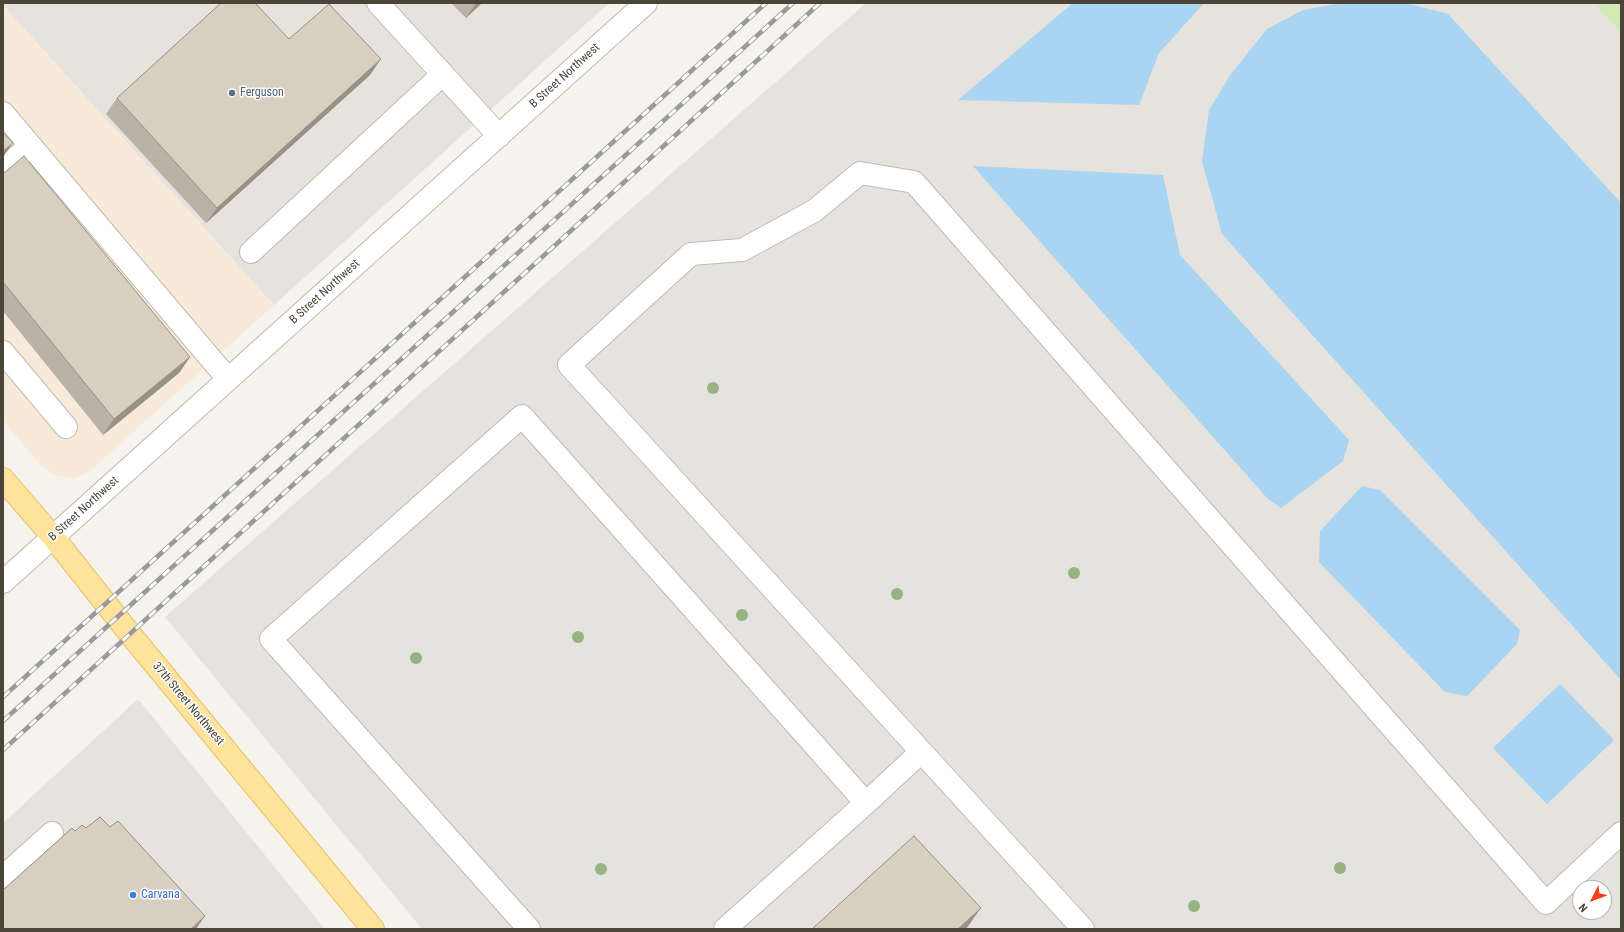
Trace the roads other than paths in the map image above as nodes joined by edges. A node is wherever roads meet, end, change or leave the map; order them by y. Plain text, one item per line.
1 (378, 3) edge
2 (646, 3) edge
3 (443, 74) junction
4 (3, 113) edge
5 (499, 136) junction
6 (31, 146) junction
7 (3, 168) edge
8 (251, 252) dead end
9 (3, 352) edge
10 (228, 379) junction
11 (66, 427) dead end
12 (3, 479) edge
13 (53, 537) junction
14 (3, 582) edge
15 (921, 752) junction
16 (866, 803) junction
17 (52, 833) dead end
18 (1621, 833) edge
19 (3, 877) edge
20 (373, 929) edge
21 (529, 929) edge
22 (724, 929) edge
23 (1083, 929) edge

1 - 3 street
2 - 5 street, B Street Northwest
3 - 5 street
3 - 8 street
4 - 6 street
5 - 10 street, B Street Northwest
6 - 7 street
6 - 10 street
9 - 11 street
10 - 13 street, B Street Northwest
12 - 13 main road, 37th Street Northwest
13 - 14 street, B Street Northwest
13 - 20 main road, 37th Street Northwest
15 - 16 street
15 - 18 street
15 - 23 street
16 - 21 street
16 - 22 street
17 - 19 street

